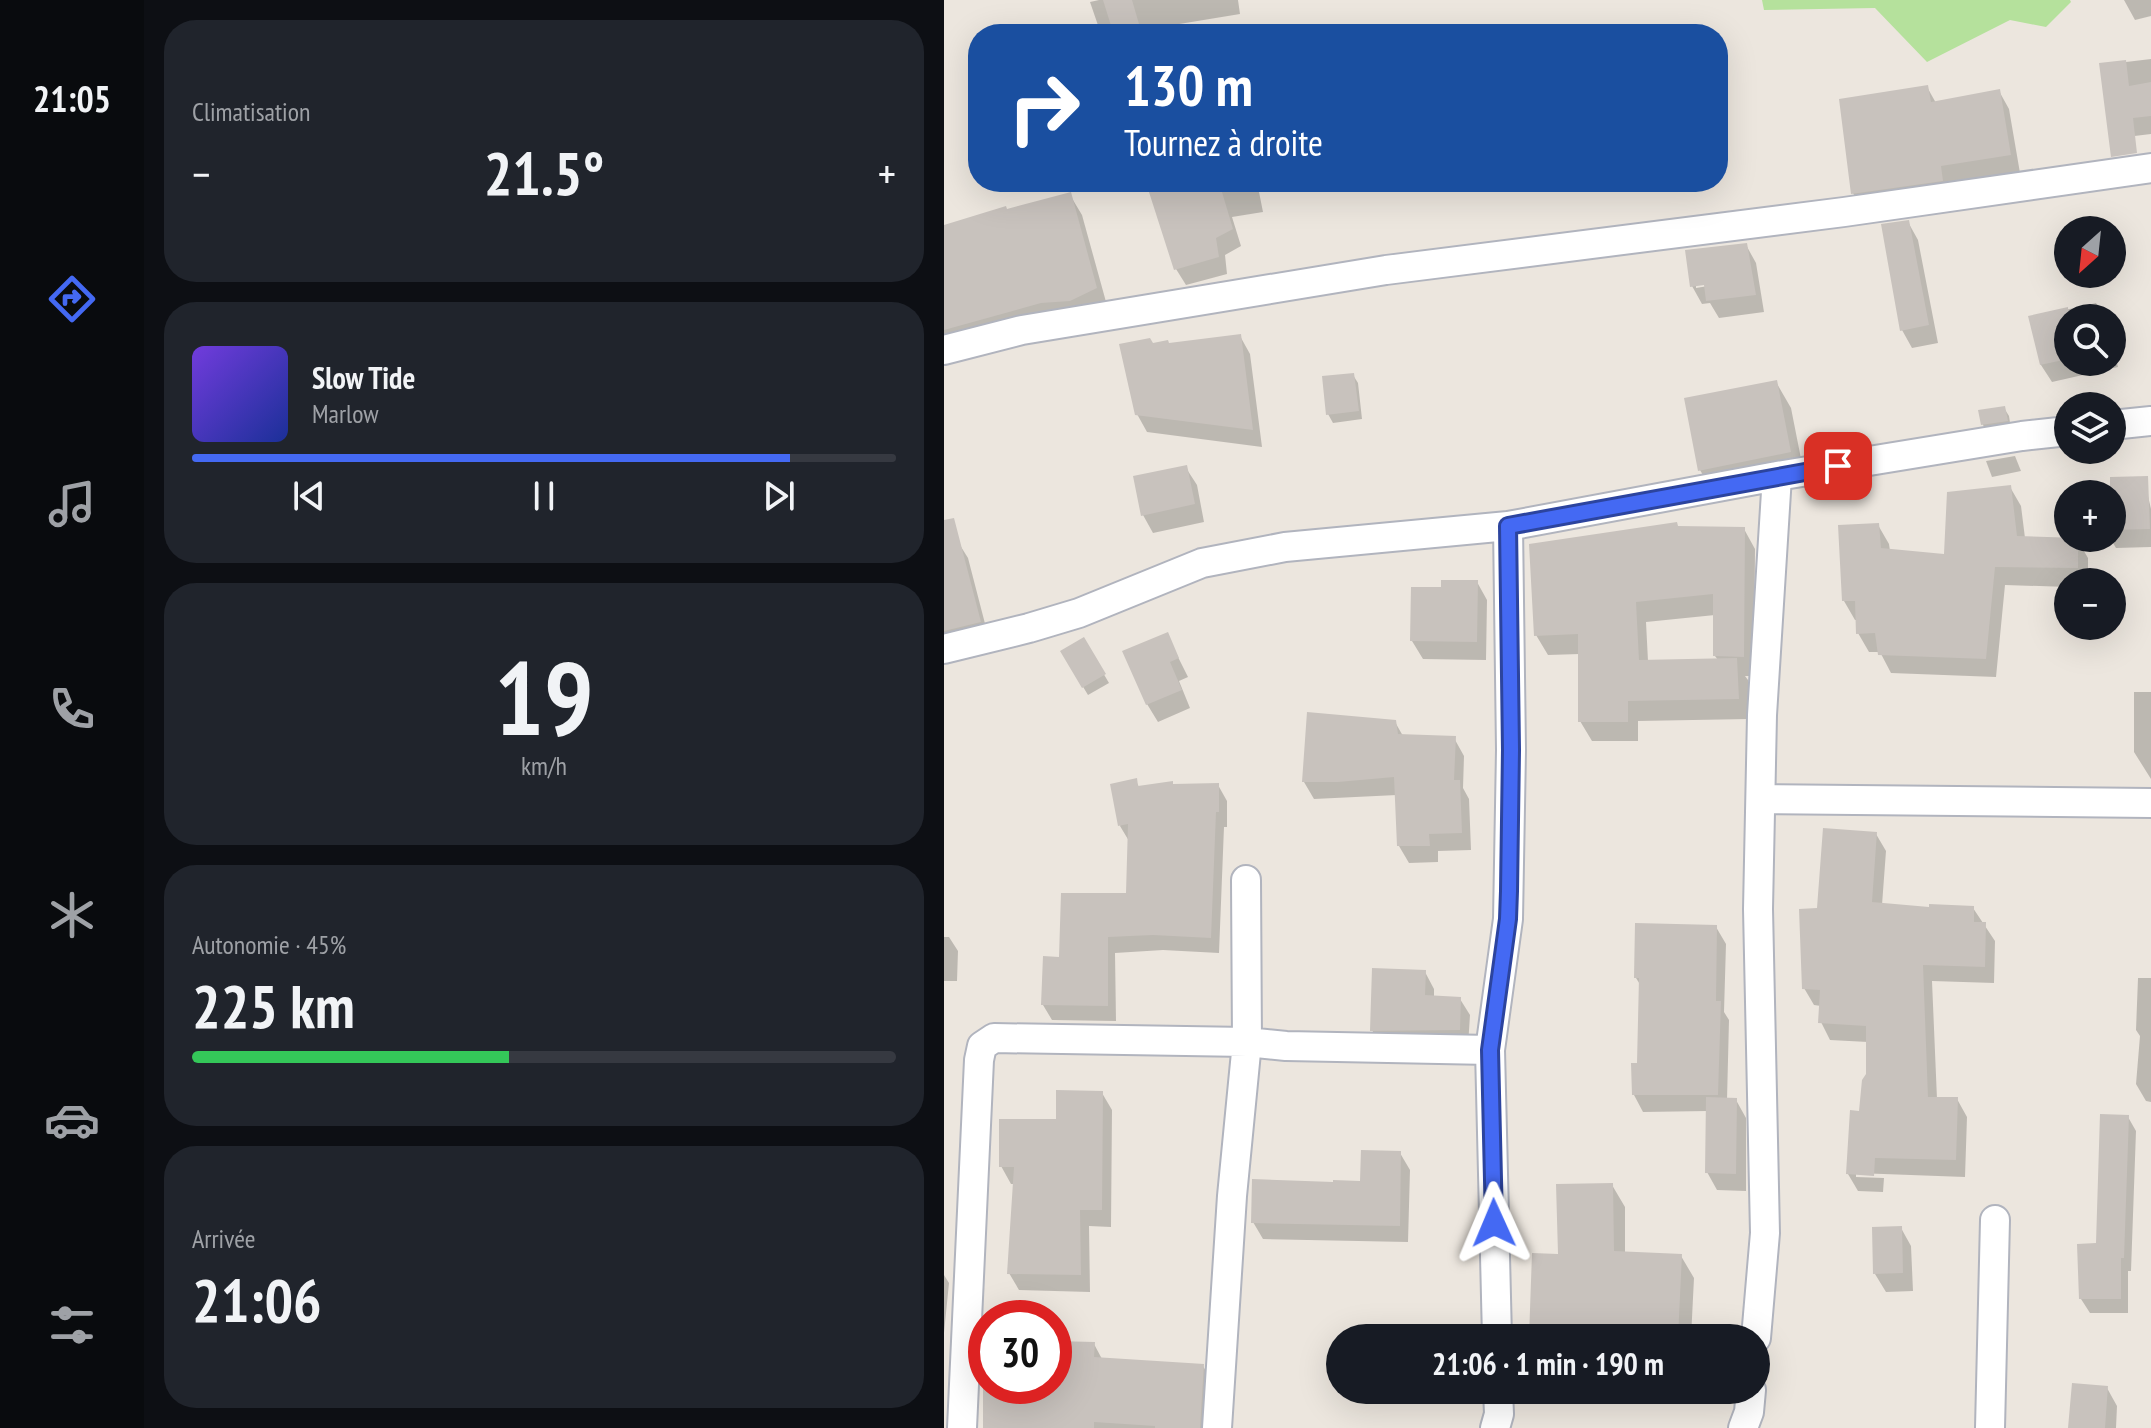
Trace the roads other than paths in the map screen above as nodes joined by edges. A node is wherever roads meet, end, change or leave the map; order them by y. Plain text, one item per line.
1 (2151, 168) edge
2 (944, 350) edge
3 (2151, 421) edge
4 (2126, 424) edge
5 (2054, 433) edge
6 (1777, 476) junction
7 (1508, 526) junction
8 (944, 649) edge
9 (1761, 799) junction
10 (2151, 803) edge
11 (1246, 880) dead end
12 (1247, 1042) junction
13 (1490, 1050) junction
14 (1995, 1220) dead end
15 (1497, 1324) edge
16 (1757, 1324) edge
17 (1499, 1404) edge
18 (1750, 1404) edge
19 (962, 1428) edge
20 (1217, 1428) edge
21 (1495, 1428) edge
22 (1743, 1428) edge
23 (1990, 1428) edge

1 - 2 street
3 - 4 street
5 - 6 street
6 - 7 street
6 - 9 street
7 - 8 street
7 - 13 street
9 - 10 street
9 - 16 street
11 - 12 street
12 - 13 street
12 - 19 street
12 - 20 street
13 - 15 street
14 - 23 street
17 - 21 street
18 - 22 street

